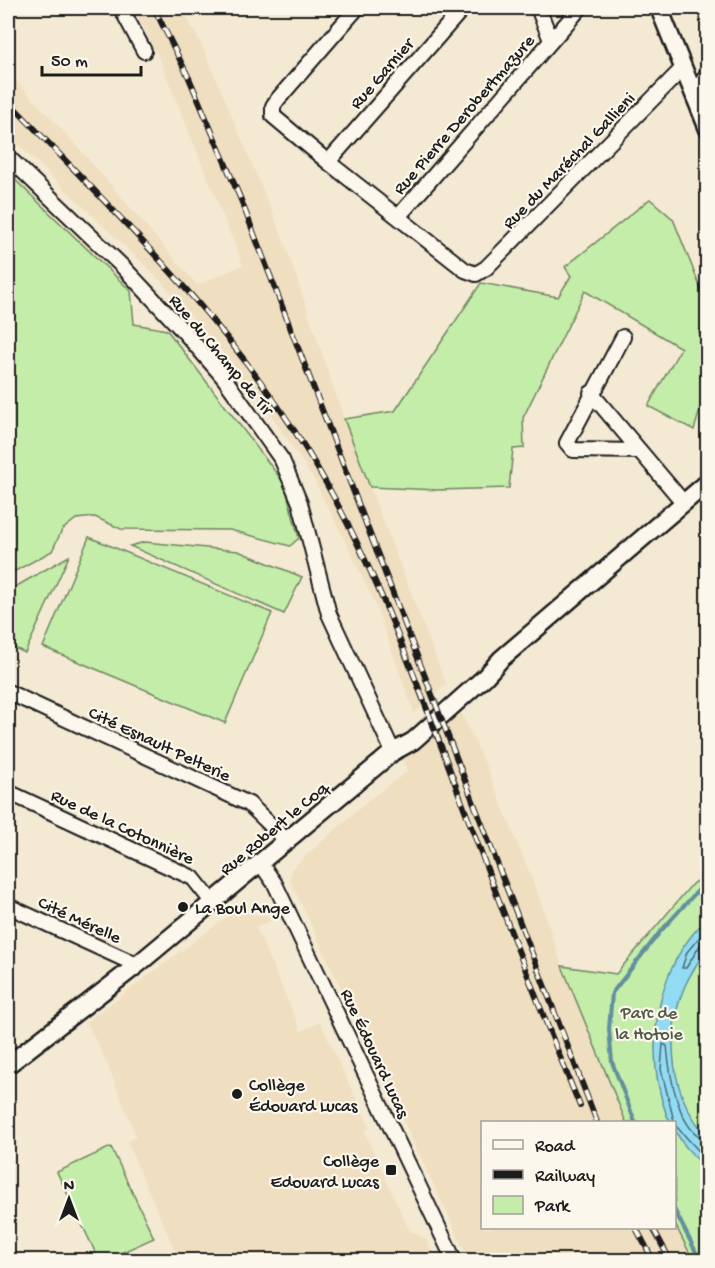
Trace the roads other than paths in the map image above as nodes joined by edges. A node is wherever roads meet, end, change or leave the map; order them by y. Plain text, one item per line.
1 (121, 8) edge
2 (357, 8) edge
3 (463, 8) edge
4 (538, 8) edge
5 (580, 8) edge
6 (659, 8) edge
7 (551, 40) junction
8 (144, 51) dead end
9 (683, 68) junction
10 (708, 72) edge
11 (694, 97) junction
12 (708, 129) edge
13 (8, 157) edge
14 (327, 162) junction
15 (398, 217) junction
16 (623, 337) dead end
17 (591, 393) junction
18 (639, 451) junction
19 (708, 482) edge
20 (684, 502) junction
21 (8, 692) edge
22 (393, 752) junction
23 (8, 792) edge
24 (288, 842) junction
25 (261, 864) junction
26 (213, 903) junction
27 (8, 906) edge
28 (137, 966) junction
29 (8, 1065) edge
30 (454, 1260) edge

1 - 8 street
2 - 14 street
3 - 14 street, Rue Garnier
4 - 7 street
5 - 7 street, Rue Pierre Derobertmazure
6 - 9 street
7 - 15 street, Rue Pierre Derobertmazure
9 - 11 street
9 - 15 street, Rue du Maréchal Gallieni
10 - 11 street
11 - 12 street
13 - 22 street, Rue du Champ de Tir
14 - 15 street
16 - 17 street
17 - 18 street
17 - 18 street
18 - 20 street
19 - 20 street
20 - 22 street, Rue Robert le Coq
21 - 24 street, Cité Esnault Pelterie
22 - 24 street, Rue Robert le Coq
23 - 26 street, Rue de la Cotonnière
24 - 25 street, Rue Robert le Coq
25 - 26 street, Rue Robert le Coq
25 - 30 street, Rue Édouard Lucas
26 - 28 street, Rue Robert le Coq
27 - 28 street, Cité Mérelle
28 - 29 street, Rue Robert le Coq

